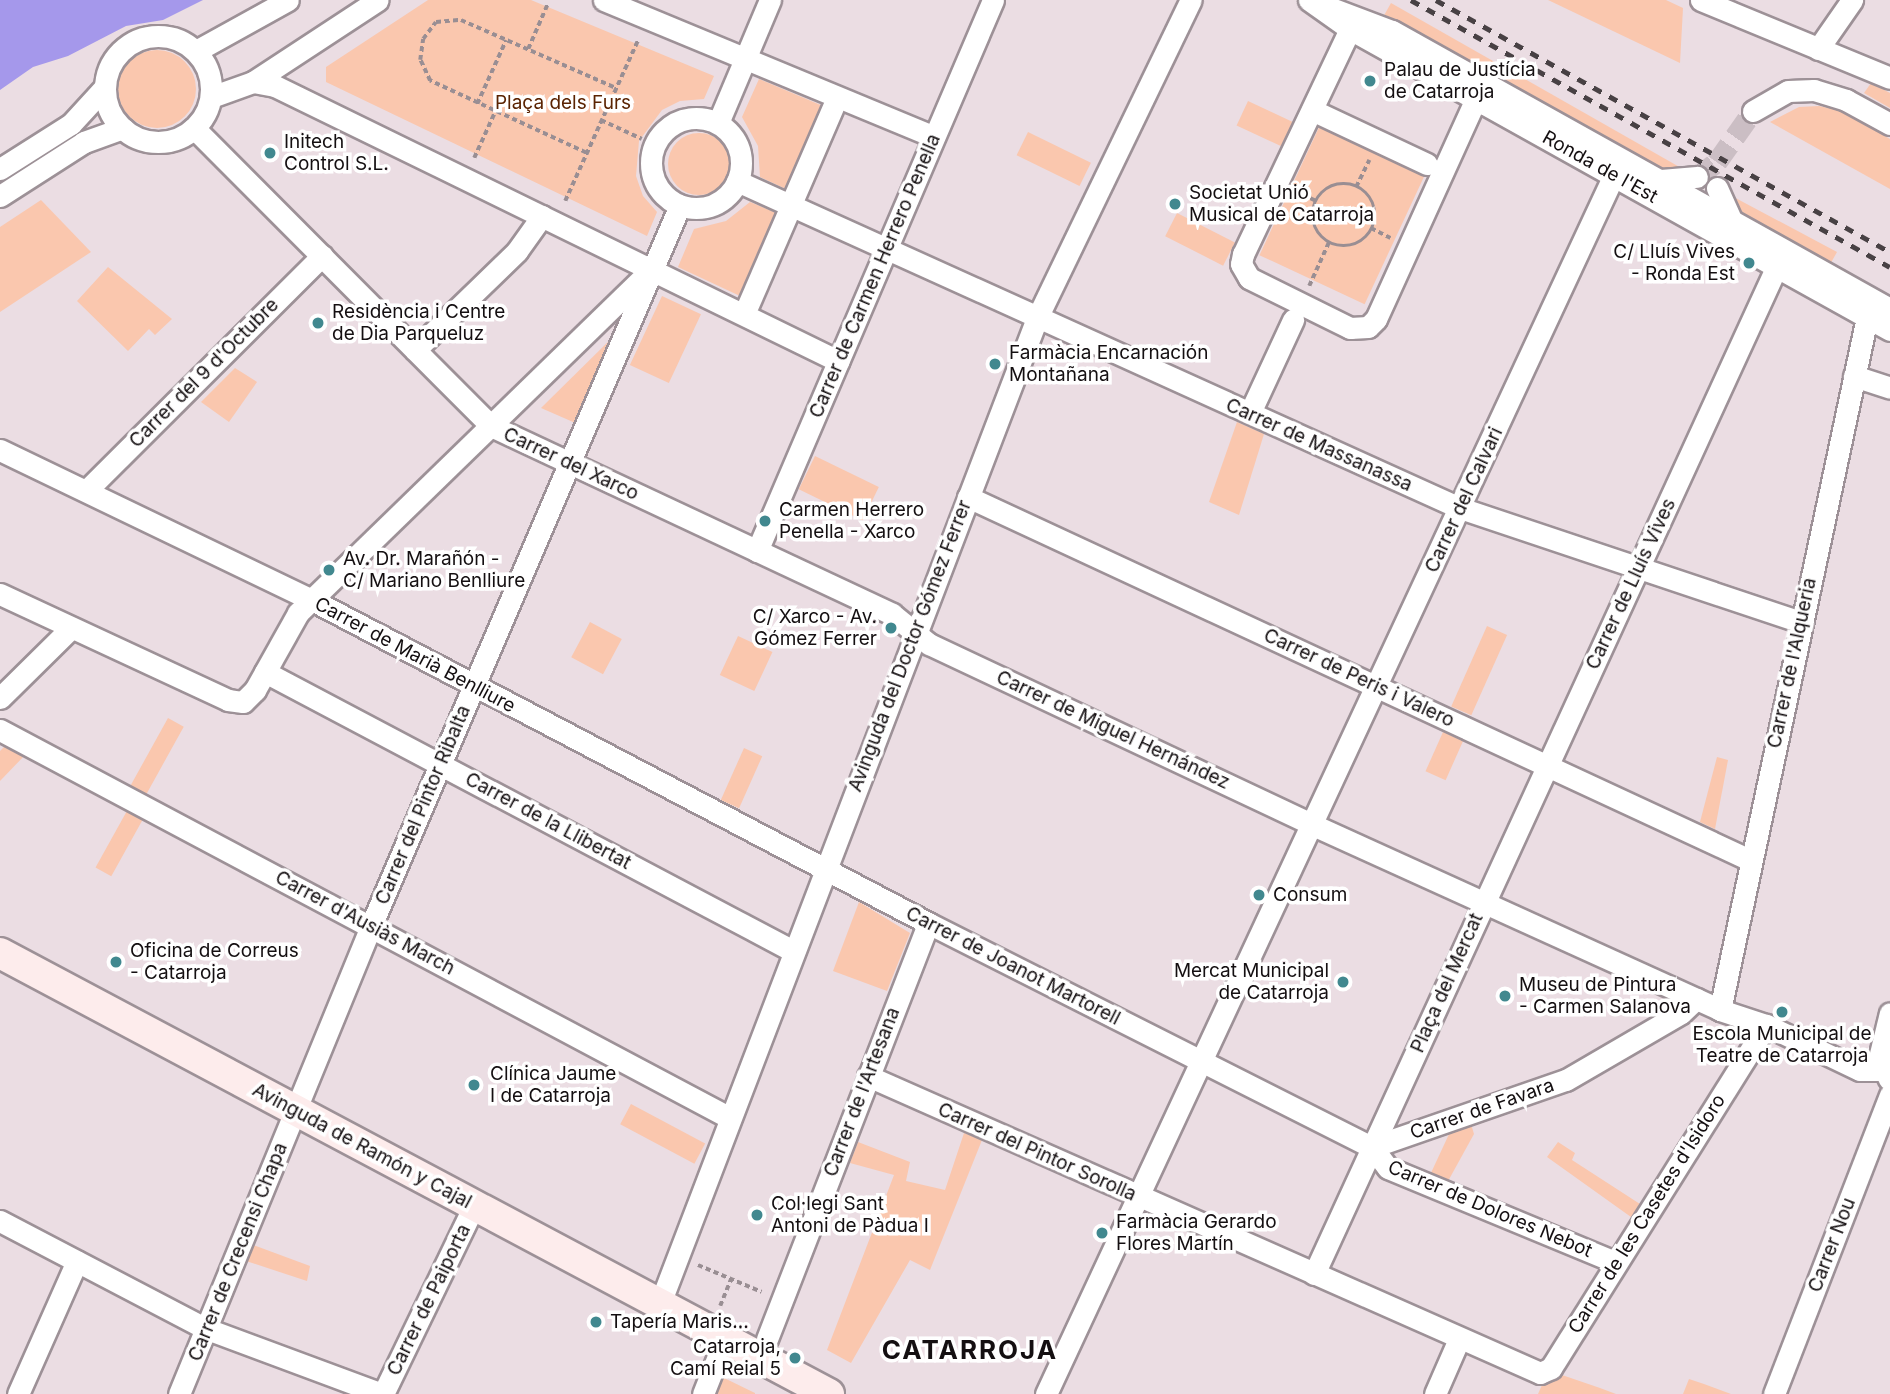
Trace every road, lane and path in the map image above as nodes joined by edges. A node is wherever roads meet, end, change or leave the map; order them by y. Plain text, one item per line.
1 (288, 0) edge
2 (378, 0) edge
3 (604, 0) edge
4 (771, 0) edge
5 (993, 0) edge
6 (1191, 0) edge
7 (1701, 0) edge
8 (1853, 0) edge
9 (1311, 1) edge
10 (548, 4) dead end
11 (245, 26) junction
12 (1350, 29) junction
13 (506, 40) junction
14 (638, 40) dead end
15 (1818, 49) junction
16 (528, 50) junction
17 (196, 51) junction
18 (746, 59) junction
19 (287, 61) junction
20 (1890, 78) edge
21 (253, 82) junction
22 (210, 86) junction
23 (105, 87) junction
24 (616, 88) junction
25 (297, 97) junction
26 (1476, 99) junction
27 (477, 104) junction
28 (833, 107) dead end
29 (1312, 110) junction
30 (1753, 111) tunnel mouth
31 (495, 112) junction
32 (601, 120) junction
33 (718, 123) junction
34 (1890, 124) edge
35 (124, 135) junction
36 (190, 137) junction
37 (934, 137) junction
38 (642, 139) dead end
39 (1378, 141) junction
40 (586, 153) junction
41 (474, 158) dead end
42 (1427, 164) dead end
43 (0, 169) edge
44 (1614, 175) junction
45 (1697, 177) tunnel mouth
46 (1659, 180) junction
47 (737, 181) junction
48 (1287, 187) dead end
49 (1356, 187) junction
50 (1717, 188) dead end
51 (0, 196) edge
52 (565, 201) dead end
53 (1316, 201) junction
54 (680, 205) junction
55 (542, 216) junction
56 (1732, 221) junction
57 (1371, 228) junction
58 (1329, 242) junction
59 (1398, 242) dead end
60 (886, 249) junction
61 (322, 256) junction
62 (1777, 266) junction
63 (652, 270) junction
64 (1308, 288) dead end
65 (748, 305) dead end
66 (1890, 309) edge
67 (1867, 317) junction
68 (1037, 318) junction
69 (1293, 320) dead end
70 (1890, 330) edge
71 (415, 350) junction
72 (838, 361) junction
73 (1854, 376) junction
74 (1890, 388) edge
75 (1254, 404) dead end
76 (491, 426) junction
77 (0, 450) edge
78 (572, 465) junction
79 (87, 490) junction
80 (968, 497) junction
81 (1460, 508) junction
82 (757, 551) junction
83 (1639, 568) junction
84 (0, 594) edge
85 (312, 600) junction
86 (1800, 622) junction
87 (71, 628) junction
88 (915, 631) junction
89 (265, 672) junction
90 (474, 687) junction
91 (1377, 687) junction
92 (0, 698) edge
93 (0, 730) edge
94 (440, 764) junction
95 (1548, 764) junction
96 (1313, 825) junction
97 (1750, 860) junction
98 (825, 868) junction
99 (1483, 902) junction
100 (928, 923) junction
101 (371, 926) junction
102 (793, 951) junction
103 (0, 953) edge
104 (1696, 999) junction
105 (1720, 1010) junction
106 (1890, 1013) edge
107 (1766, 1024) junction
108 (1202, 1063) junction
109 (1886, 1075) edge
110 (868, 1076) junction
111 (1890, 1095) edge
112 (296, 1110) junction
113 (730, 1118) junction
114 (1373, 1147) junction
115 (1138, 1197) junction
116 (474, 1206) junction
117 (0, 1221) edge
118 (76, 1261) junction
119 (1615, 1262) junction
120 (692, 1263) dead end
121 (1314, 1275) junction
122 (732, 1279) junction
123 (770, 1295) dead end
124 (659, 1306) junction
125 (719, 1309) dead end
126 (206, 1329) junction
127 (767, 1339) dead end
128 (1460, 1339) junction
129 (724, 1340) junction
130 (1551, 1368) joint
131 (18, 1394) edge
132 (179, 1394) edge
133 (382, 1394) edge
134 (703, 1394) edge
135 (829, 1394) edge
136 (1046, 1394) edge
137 (1435, 1394) edge
138 (1774, 1394) edge

1 - 11 street
2 - 19 street
3 - 18 street
4 - 18 street
5 - 37 street, Carrer de Carmen Herrero Penella
6 - 68 street, Avinguda del Doctor Gómez Ferrer
7 - 15 street
8 - 15 street
9 - 12 street, Ronda de l'Est
9 - 46 street, Ronda de l'Est
10 - 16 path
11 - 17 street
11 - 22 street
12 - 26 street, Ronda de l'Est
12 - 29 street
13 - 16 path
13 - 27 path
13 - 27 path
14 - 24 path
15 - 20 street
16 - 24 path
17 - 22 street
17 - 23 street
18 - 33 street
18 - 37 street
19 - 21 street
19 - 25 street
21 - 22 street
21 - 25 street
22 - 36 street
23 - 35 street
23 - 43 street
24 - 32 path
25 - 55 street
26 - 29 street
26 - 44 street, Ronda de l'Est
27 - 31 path
28 - 65 street
29 - 39 street
30 - 34 street
31 - 40 path
31 - 41 path
32 - 38 path
32 - 40 path
33 - 47 street
33 - 54 street
35 - 36 street
35 - 36 path
35 - 51 street
36 - 61 street, Carrer del Xarco
37 - 60 street, Carrer de Carmen Herrero Penella
39 - 42 street
39 - 49 path
40 - 52 path
44 - 62 street, Ronda de l'Est
44 - 81 street, Carrer del Calvari
45 - 46 street
46 - 56 street, Ronda de l'Est
47 - 54 street
47 - 60 street, Carrer de Massanassa
48 - 53 path
49 - 53 path
49 - 57 path
50 - 56 street
53 - 58 path
54 - 63 street
55 - 63 street
55 - 71 street
56 - 66 street, Ronda de l'Est
57 - 58 path
57 - 59 path
58 - 64 path
60 - 68 street, Carrer de Massanassa
60 - 72 street, Carrer de Carmen Herrero Penella
61 - 71 street, Carrer del Xarco
61 - 79 street, Carrer del 9 d'Octubre
62 - 67 street, Ronda de l'Est
62 - 83 street, Carrer de Lluís Vives
63 - 72 street
63 - 76 street
63 - 78 street, Carrer del Pintor Ribalta
67 - 70 street, Ronda de l'Est
67 - 73 street, Carrer de l'Alqueria
68 - 80 street, Avinguda del Doctor Gómez Ferrer
68 - 81 street, Carrer de Massanassa
69 - 75 street
71 - 76 street, Carrer del Xarco
72 - 82 street, Carrer de Carmen Herrero Penella
73 - 74 street
73 - 86 street, Carrer de l'Alqueria
76 - 78 street, Carrer del Xarco
76 - 85 street
77 - 79 street, Carrer de Marià Benlliure
78 - 82 street, Carrer del Xarco
78 - 90 street, Carrer del Pintor Ribalta
79 - 85 street, Carrer de Marià Benlliure
80 - 88 street, Avinguda del Doctor Gómez Ferrer
80 - 91 street, Carrer de Peris i Valero
81 - 83 street, Carrer de Massanassa
81 - 91 street, Carrer del Calvari
82 - 88 street, Carrer del Xarco
83 - 86 street, Carrer de Massanassa
83 - 95 street, Carrer de Lluís Vives
84 - 87 street
85 - 89 street
85 - 90 street, Carrer de Marià Benlliure
86 - 97 street, Carrer de l'Alqueria
87 - 89 street
87 - 92 street
88 - 96 street, Carrer de Miguel Hernández
88 - 98 street, Avinguda del Doctor Gómez Ferrer
89 - 94 street, Carrer de la Llibertat
90 - 94 street, Carrer del Pintor Ribalta
90 - 98 street, Carrer de Marià Benlliure
91 - 95 street, Carrer de Peris i Valero
91 - 96 street, Carrer del Calvari
93 - 101 street, Carrer d'Ausiàs March
94 - 101 street, Carrer del Pintor Ribalta
94 - 102 street, Carrer de la Llibertat
95 - 97 street, Carrer de Peris i Valero
95 - 99 street, Carrer de Lluís Vives
96 - 99 street, Plaça del Mercat
96 - 108 street
97 - 105 street, Carrer de l'Alqueria
98 - 100 street, Carrer de Joanot Martorell
98 - 102 street, Avinguda del Doctor Gómez Ferrer
99 - 104 street
99 - 114 street, Plaça del Mercat
100 - 108 street, Carrer de Joanot Martorell
100 - 110 street, Carrer de l'Artesana
101 - 112 street, Carrer del Pintor Ribalta
101 - 113 street, Carrer d'Ausiàs March
102 - 113 street, Avinguda del Doctor Gómez Ferrer
103 - 112 street, Avinguda de Ramón y Cajal
104 - 105 street
104 - 114 street, Carrer de Favara
105 - 107 street
106 - 109 street
107 - 109 street
107 - 119 street, Carrer de les Casetes d'Isidoro
108 - 114 street
108 - 115 street
110 - 115 street, Carrer del Pintor Sorolla
110 - 127 street, Carrer de l'Artesana
111 - 138 street, Carrer Nou
112 - 116 street, Avinguda de Ramón y Cajal
112 - 126 street, Carrer de Crecensi Chapa
113 - 124 street, Avinguda del Doctor Gómez Ferrer
114 - 119 street, Carrer de Dolores Nebot
114 - 121 street, Plaça del Mercat
115 - 121 street, Carrer del Pintor Sorolla
115 - 136 street
116 - 124 street, Avinguda de Ramón y Cajal
116 - 133 street, Carrer de Paiporta
117 - 118 street
118 - 126 street
118 - 131 street
119 - 130 street, Carrer de les Casetes d'Isidoro
120 - 122 path
121 - 128 street, Carrer del Pintor Sorolla
122 - 123 path
122 - 125 path
124 - 129 street, Avinguda de Ramón y Cajal
126 - 132 street, Carrer de Crecensi Chapa
126 - 133 street
128 - 130 street, Carrer del Pintor Sorolla
128 - 137 street
129 - 134 street
129 - 135 street, Avinguda de Ramón y Cajal

